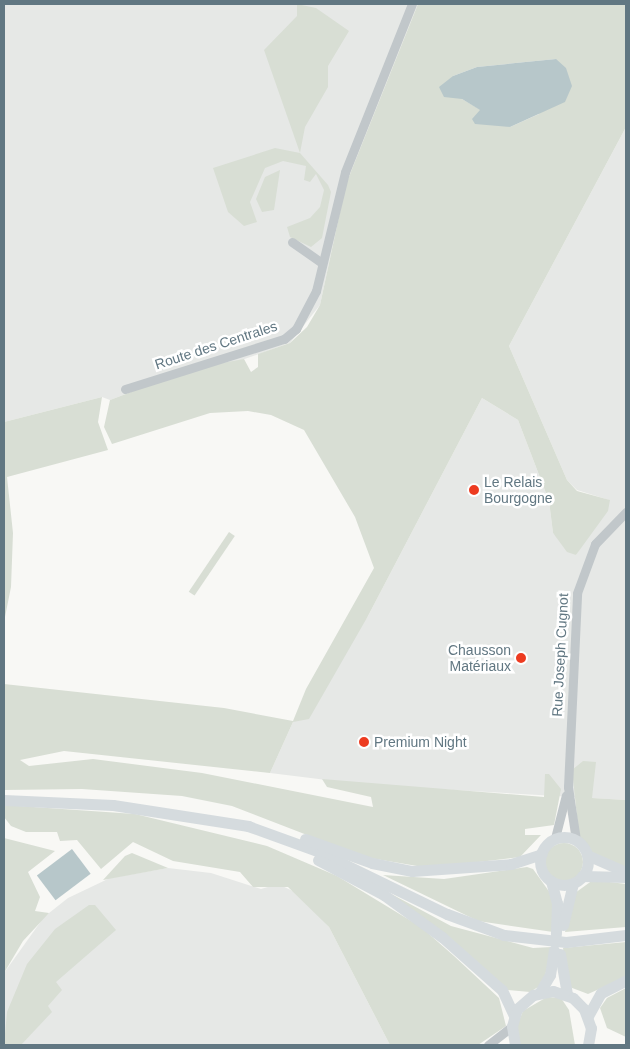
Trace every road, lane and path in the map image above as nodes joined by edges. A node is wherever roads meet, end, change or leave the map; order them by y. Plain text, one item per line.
1 (411, 4) edge
2 (292, 242) dead end
3 (321, 262) junction
4 (125, 389) dead end
5 (626, 512) edge
6 (568, 787) junction
7 (4, 800) edge
8 (207, 818) junction
9 (248, 826) junction
10 (555, 838) junction
11 (576, 840) junction
12 (541, 854) junction
13 (587, 855) junction
14 (626, 872) edge
15 (626, 877) edge
16 (577, 879) junction
17 (551, 881) junction
18 (626, 935) edge
19 (626, 980) edge
20 (540, 992) junction
21 (566, 994) junction
22 (588, 1016) junction
23 (513, 1021) junction
24 (488, 1045) edge
25 (514, 1045) edge
26 (588, 1045) edge

1 - 3 street, Route des Centrales
2 - 3 street
3 - 4 street, Route des Centrales
5 - 6 street, Rue Joseph Cugnot
6 - 10 street, Rue Joseph Cugnot
6 - 11 street, Rue Joseph Cugnot
7 - 8 main road
8 - 9 main road
8 - 23 main road
9 - 12 main road
9 - 18 main road
10 - 11 main road
10 - 12 main road
11 - 13 main road
12 - 17 main road
13 - 14 main road
13 - 16 main road
15 - 16 main road
16 - 17 main road
16 - 17 main road
19 - 22 main road
20 - 21 main road
20 - 21 main road
20 - 23 main road
21 - 22 main road
22 - 26 main road
23 - 24 street
23 - 25 main road

